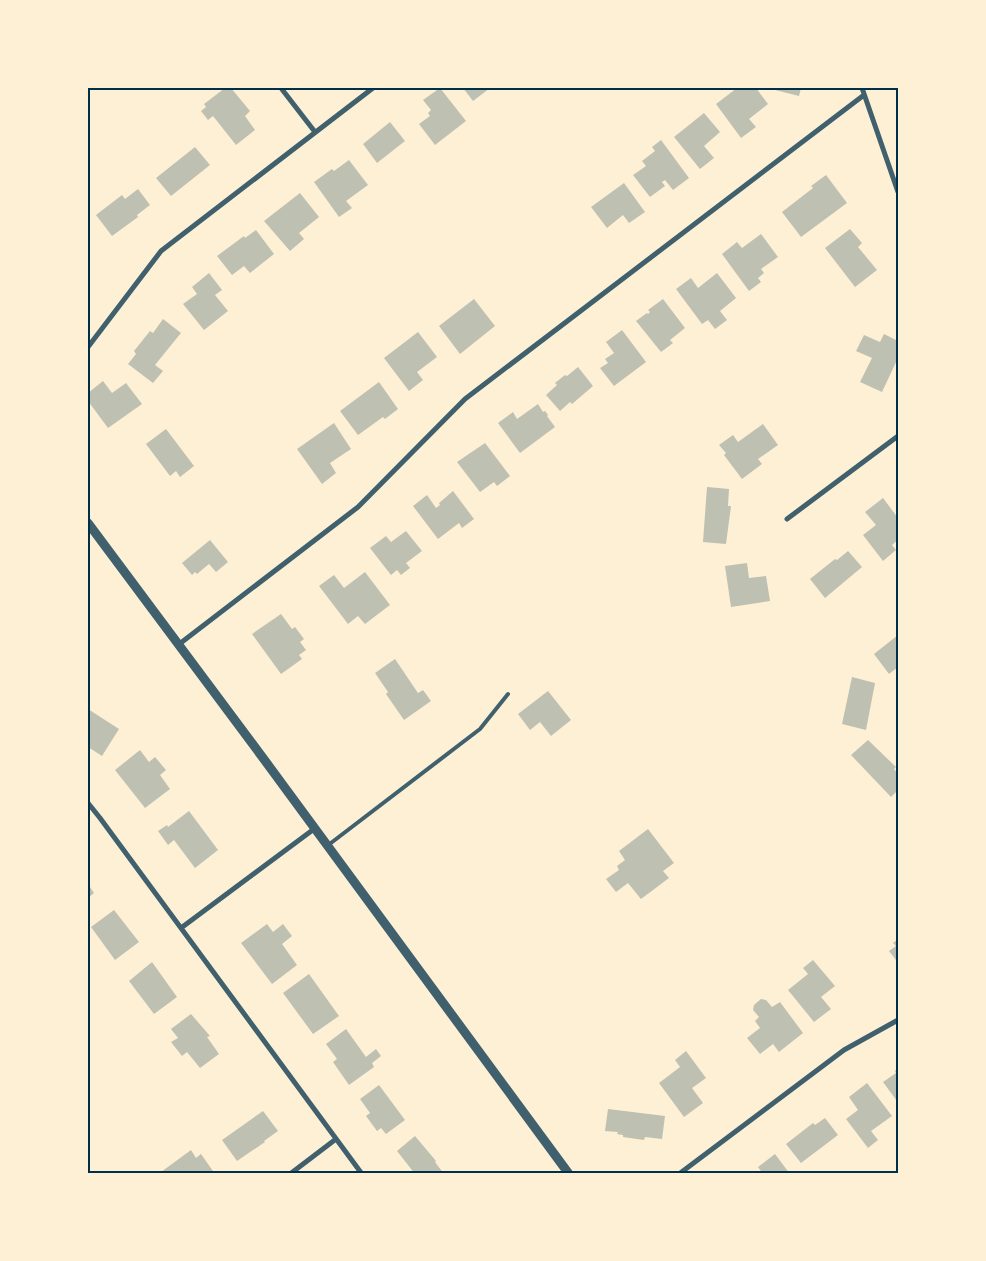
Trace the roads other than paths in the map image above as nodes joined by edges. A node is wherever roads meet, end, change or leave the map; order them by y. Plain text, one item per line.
1 (281, 88) edge
2 (373, 88) edge
3 (862, 88) edge
4 (864, 95) junction
5 (315, 132) junction
6 (898, 192) edge
7 (88, 347) edge
8 (898, 436) edge
9 (787, 520) dead end
10 (88, 522) edge
11 (178, 645) junction
12 (508, 694) dead end
13 (88, 803) edge
14 (314, 829) junction
15 (327, 846) junction
16 (182, 928) junction
17 (898, 1020) edge
18 (336, 1139) junction
19 (290, 1174) edge
20 (362, 1174) edge
21 (569, 1174) edge
22 (679, 1174) edge

1 - 5 street
2 - 5 street
3 - 4 street
4 - 6 street
4 - 11 street
5 - 7 street
8 - 9 street
10 - 11 street
11 - 14 street
12 - 15 lane
13 - 16 street
14 - 15 street
14 - 16 street
15 - 21 street
16 - 18 street
17 - 22 street
18 - 19 street
18 - 20 street

